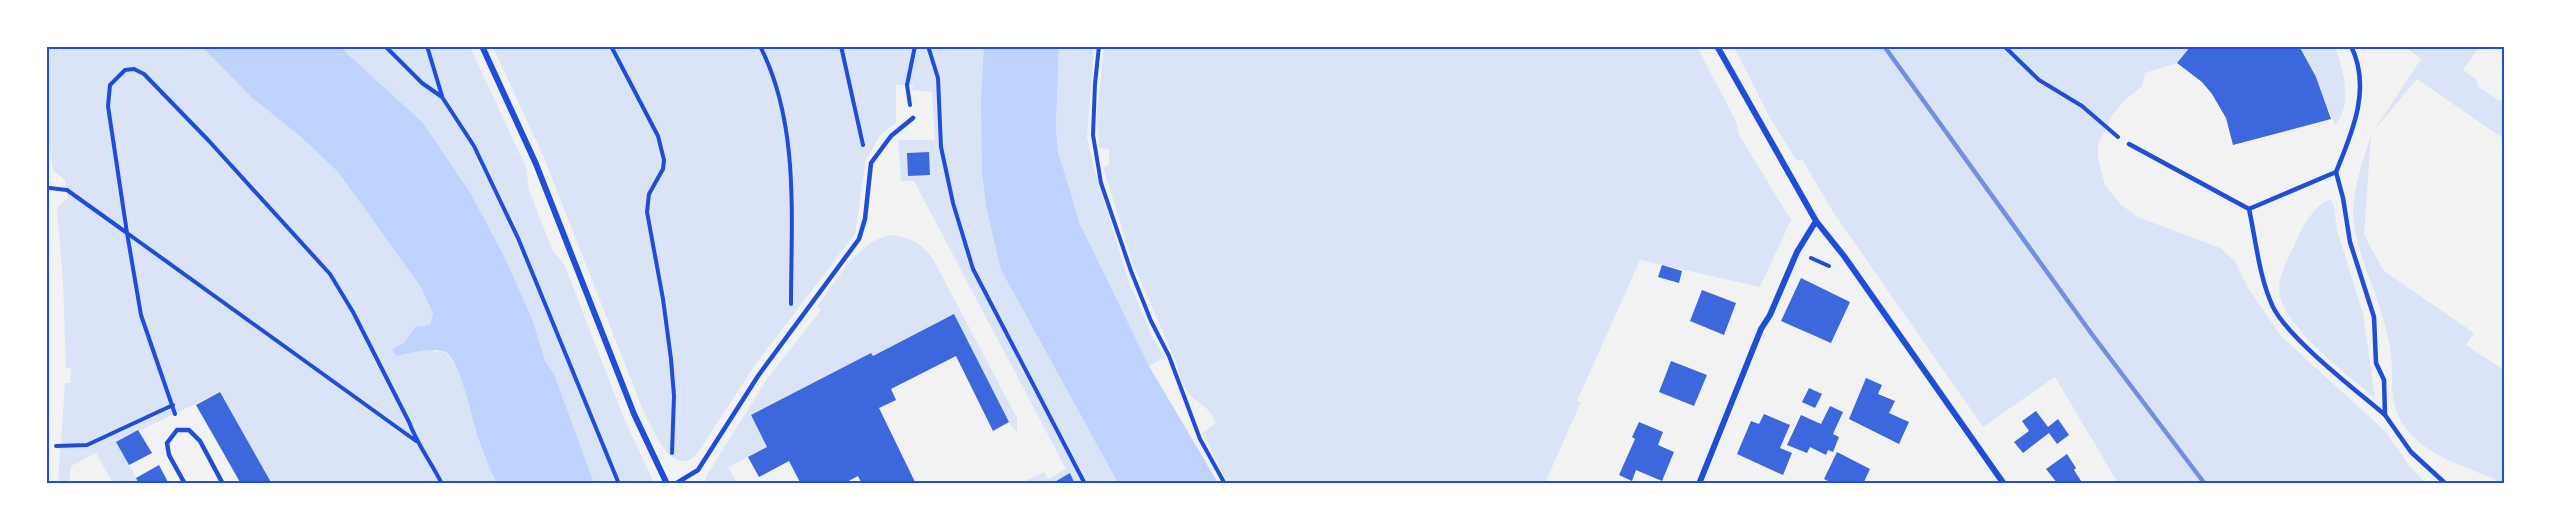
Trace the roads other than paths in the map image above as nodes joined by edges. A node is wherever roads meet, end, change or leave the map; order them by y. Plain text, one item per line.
1 (482, 46) edge
2 (1717, 46) edge
3 (2351, 46) edge
4 (913, 118) road end
5 (2129, 144) road end
6 (2336, 172) junction
7 (2249, 209) junction
8 (1816, 221) junction
9 (2385, 415) junction
10 (185, 483) edge
11 (223, 483) edge
12 (667, 483) edge
13 (675, 483) edge
14 (1699, 483) edge
15 (2004, 483) edge
16 (2446, 483) edge

1 - 12 street
2 - 8 street
3 - 6 lane
4 - 13 lane
5 - 7 lane
6 - 7 lane
6 - 9 lane
7 - 9 lane
8 - 14 street
8 - 15 street
9 - 16 lane
10 - 11 lane

